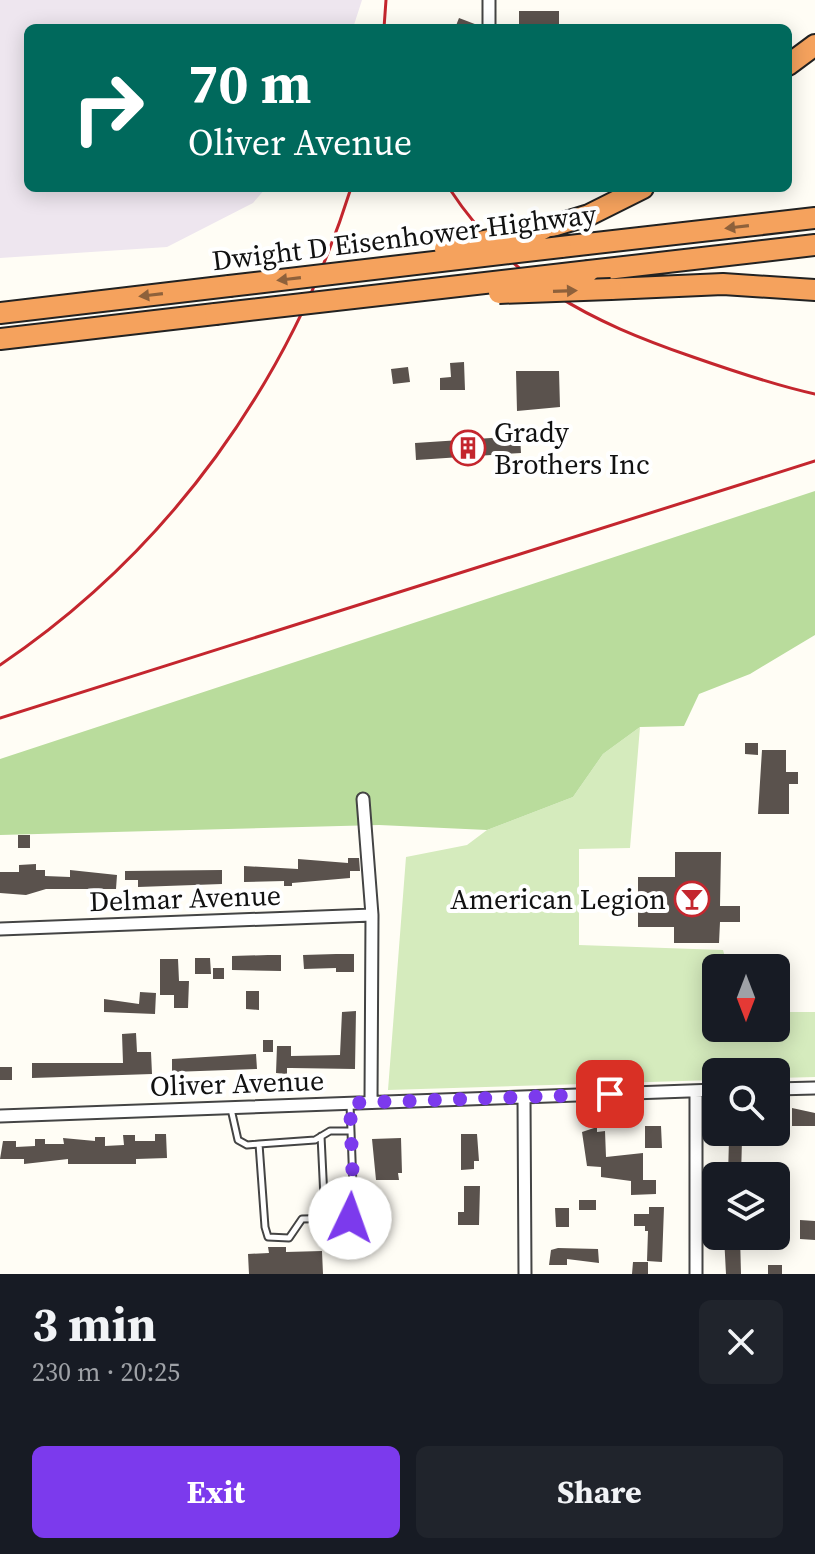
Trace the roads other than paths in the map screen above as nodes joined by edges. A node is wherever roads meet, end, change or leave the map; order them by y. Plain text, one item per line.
1 (489, 0) edge
2 (489, 24) edge
3 (815, 45) edge
4 (792, 62) edge
5 (635, 192) edge
6 (815, 218) edge
7 (815, 245) edge
8 (335, 273) junction
9 (815, 290) edge
10 (347, 299) junction
11 (0, 313) edge
12 (0, 339) edge
13 (363, 799) dead end
14 (372, 915) junction
15 (0, 929) edge
16 (815, 1088) edge
17 (790, 1089) edge
18 (696, 1091) junction
19 (702, 1091) edge
20 (524, 1097) junction
21 (371, 1102) junction
22 (350, 1103) junction
23 (230, 1107) junction
24 (0, 1116) edge
25 (351, 1131) junction
26 (321, 1136) junction
27 (259, 1144) junction
28 (325, 1219) junction
29 (525, 1274) edge
30 (696, 1274) edge

1 - 2 street
3 - 4 highway
5 - 8 highway, bridge
6 -> 8 highway, Dwight D Eisenhower Highway, bridge
7 - 10 highway, Dwight D Eisenhower Highway, bridge
8 -> 11 highway, Dwight D Eisenhower Highway, bridge
10 -> 9 highway, bridge
10 - 12 highway, Dwight D Eisenhower Highway, bridge
13 - 14 street
14 - 15 street, Delmar Avenue
14 - 21 street
16 - 17 street
18 - 19 street, Oliver Avenue
18 - 20 street, Oliver Avenue
18 - 30 street
20 - 21 street, Oliver Avenue
20 - 29 street
21 - 22 street, Oliver Avenue
22 - 23 street, Oliver Avenue
22 - 25 lane
23 - 24 street, Oliver Avenue
23 - 27 lane
25 - 26 lane
25 - 28 lane
26 - 27 lane
26 - 28 lane
27 - 28 lane

